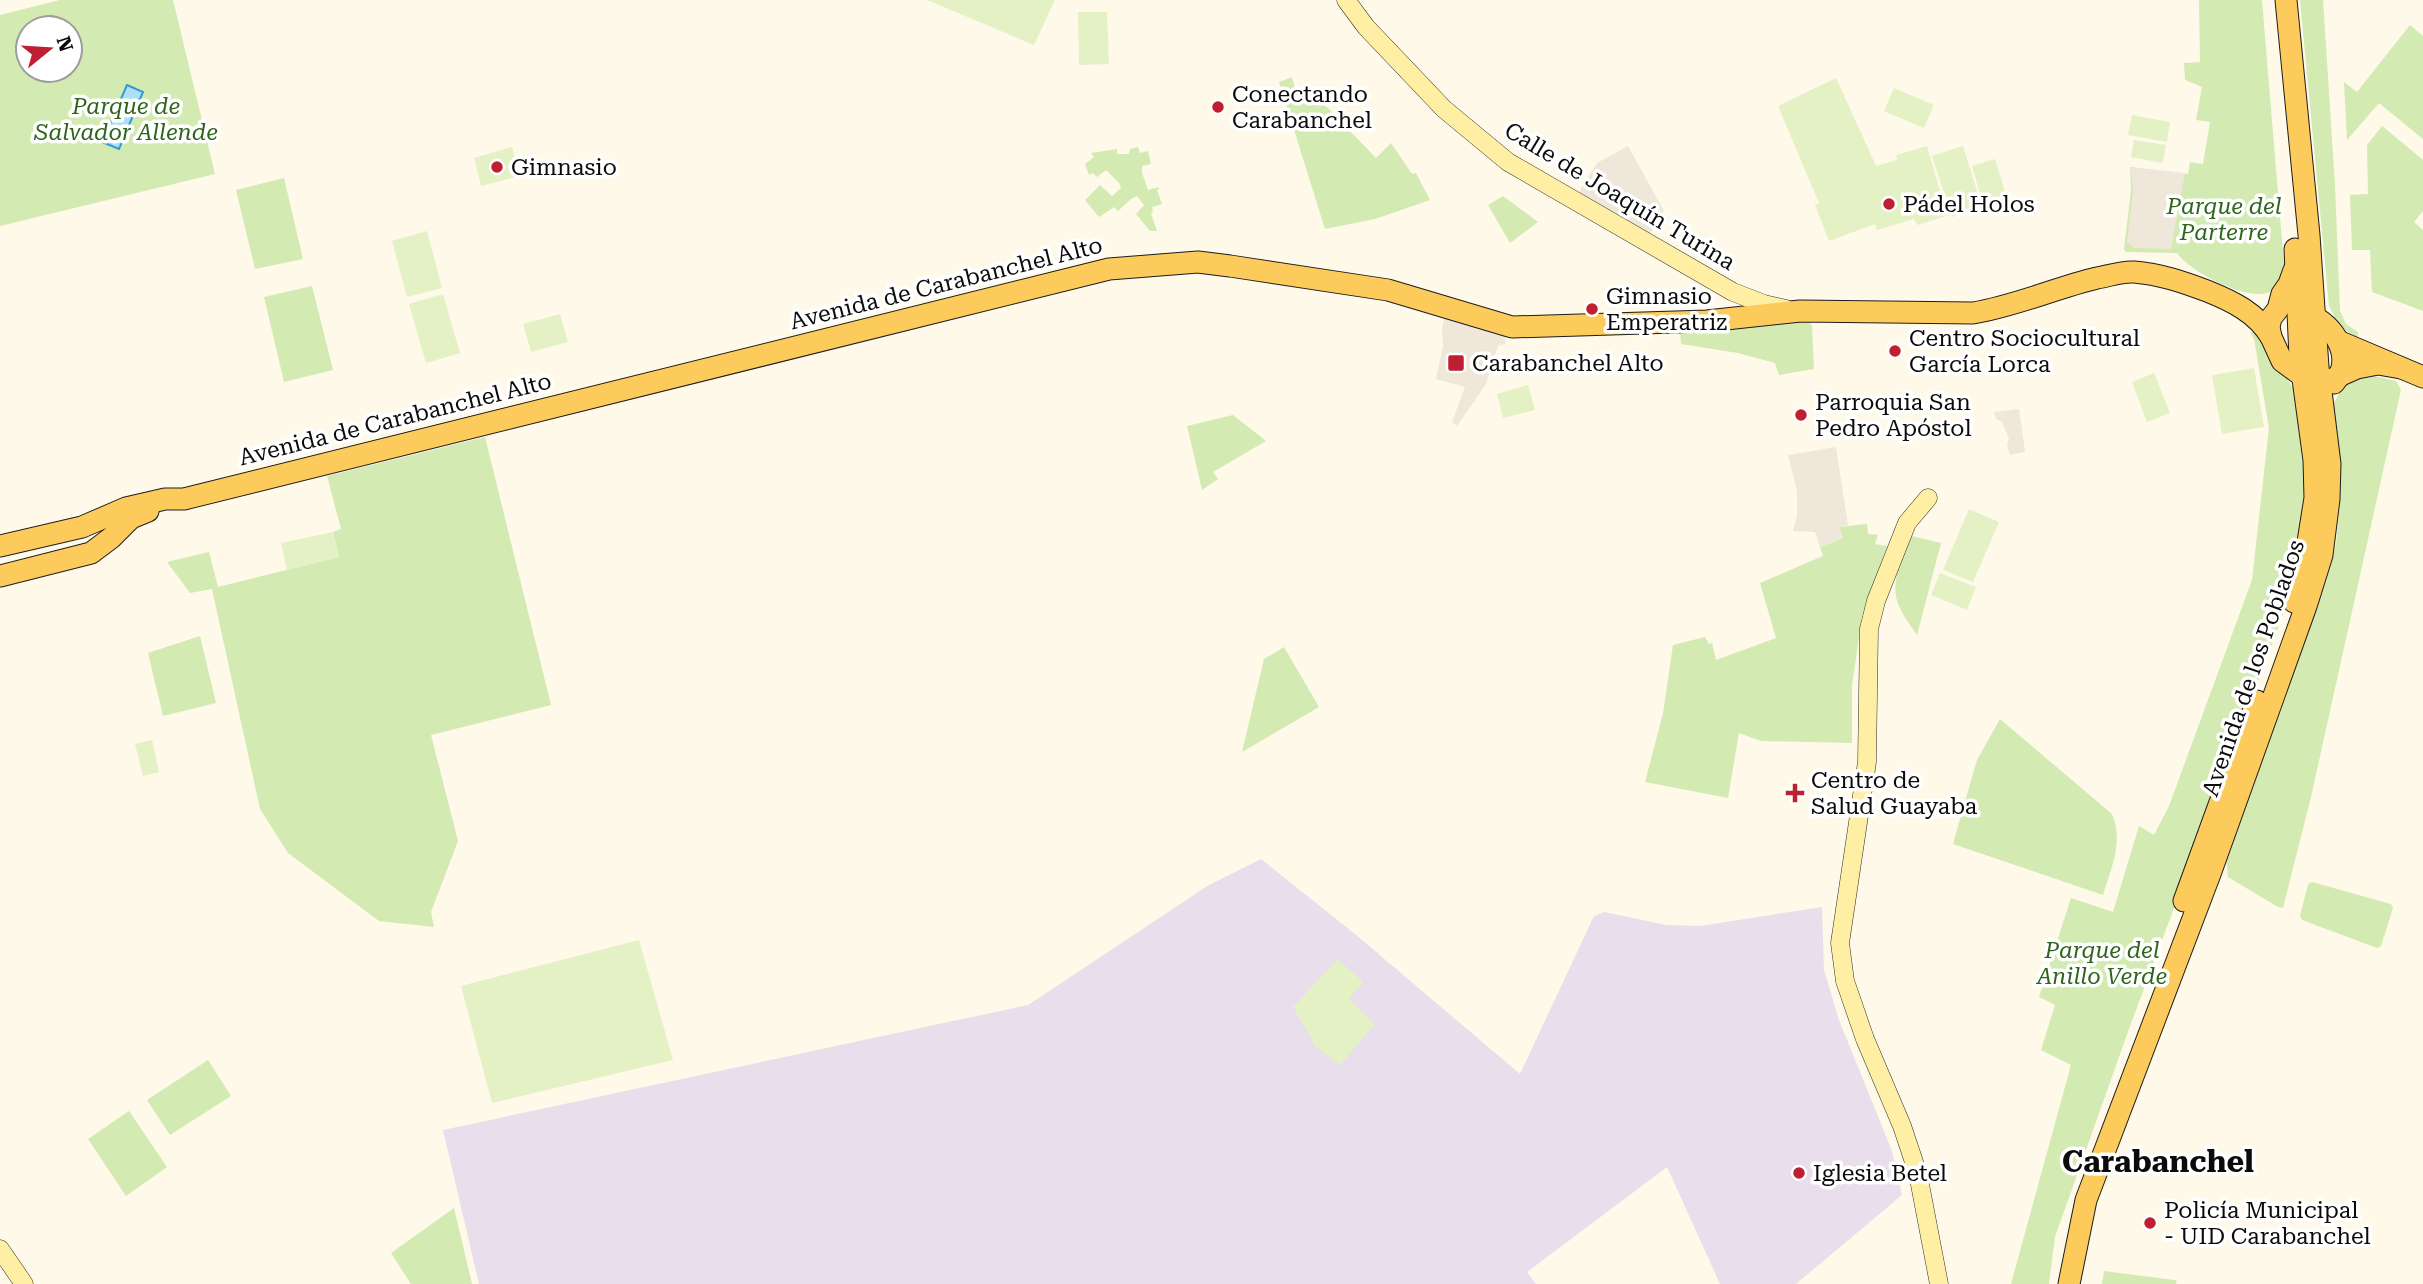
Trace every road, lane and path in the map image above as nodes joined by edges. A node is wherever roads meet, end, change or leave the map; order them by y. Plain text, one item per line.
1 (1346, 0) edge
2 (2271, 0) edge
3 (2286, 0) edge
4 (2228, 299) junction
5 (2293, 307) junction
6 (1800, 311) junction
7 (2270, 337) junction
8 (2338, 341) junction
9 (2401, 368) junction
10 (2340, 376) junction
11 (2423, 377) edge
12 (2310, 378) junction
13 (2323, 408) junction
14 (184, 499) junction
15 (1924, 504) dead end
16 (0, 546) edge
17 (0, 576) edge
18 (0, 1249) edge
19 (24, 1284) edge
20 (1939, 1284) edge
21 (2056, 1284) edge
22 (2069, 1284) edge

1 - 6 street, Calle de Joaquín Turina
2 - 5 main road, Avenida de los Poblados
3 - 5 main road, Avenida de los Poblados
4 - 5 main road
4 - 6 main road, Avenida de Carabanchel Alto
4 - 7 main road
5 - 7 main road
5 - 8 main road
5 - 12 main road, Avenida de los Poblados
6 - 14 main road, Avenida de Carabanchel Alto
7 - 12 main road
8 - 9 main road
8 - 10 main road
9 - 10 main road
9 - 11 main road
10 - 12 main road
10 - 13 main road
12 - 13 main road, Avenida de los Poblados
12 - 21 main road, Avenida de los Poblados
13 - 22 main road, Avenida de los Poblados
14 - 16 main road, Avenida de Carabanchel Alto
14 - 17 main road, Avenida de Carabanchel Alto
15 - 20 street
18 - 19 street

